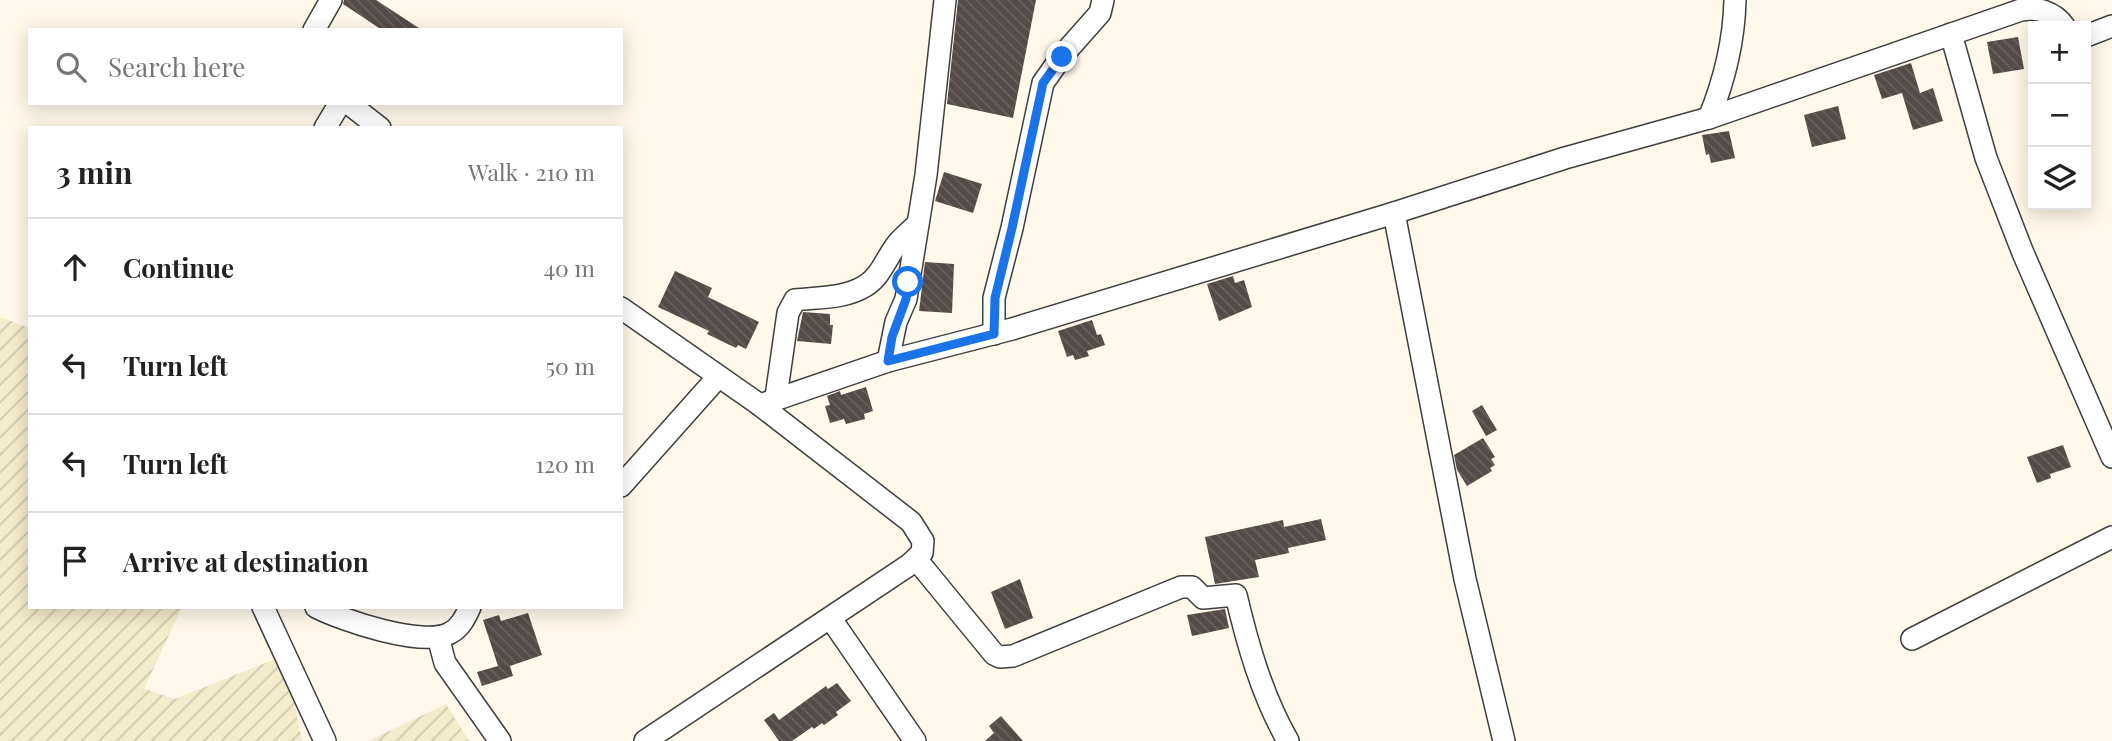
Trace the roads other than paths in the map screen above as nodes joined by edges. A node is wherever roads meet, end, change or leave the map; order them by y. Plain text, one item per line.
1 (331, 0) edge
2 (945, 0) edge
3 (1103, 0) edge
4 (1735, 0) edge
5 (2059, 21) edge
6 (2112, 26) edge
7 (315, 28) edge
8 (1951, 34) junction
9 (2091, 34) edge
10 (339, 105) edge
11 (351, 105) edge
12 (1709, 118) junction
13 (326, 126) edge
14 (377, 126) edge
15 (1394, 213) junction
16 (918, 223) junction
17 (623, 309) edge
18 (994, 334) junction
19 (888, 361) junction
20 (718, 377) junction
21 (768, 401) junction
22 (2112, 457) edge
23 (623, 484) edge
24 (2112, 537) edge
25 (916, 559) junction
26 (264, 609) edge
27 (321, 609) edge
28 (469, 609) edge
29 (831, 619) junction
30 (438, 637) junction
31 (1912, 639) dead end
32 (325, 741) edge
33 (500, 741) edge
34 (645, 741) edge
35 (915, 741) edge
36 (1288, 741) edge
37 (1504, 741) edge

1 - 7 street
2 - 16 street
3 - 18 street
4 - 12 street
5 - 8 street
6 - 9 street
8 - 12 street
8 - 22 street
10 - 13 street
11 - 14 street
12 - 15 street
15 - 18 street
15 - 37 street
16 - 19 street
16 - 21 street
17 - 20 street
18 - 19 street
19 - 21 street
20 - 21 street
20 - 23 street
21 - 25 street
24 - 31 street
25 - 29 street
25 - 36 street
26 - 32 street
27 - 30 street
28 - 30 street
29 - 34 street
29 - 35 street
30 - 33 street

